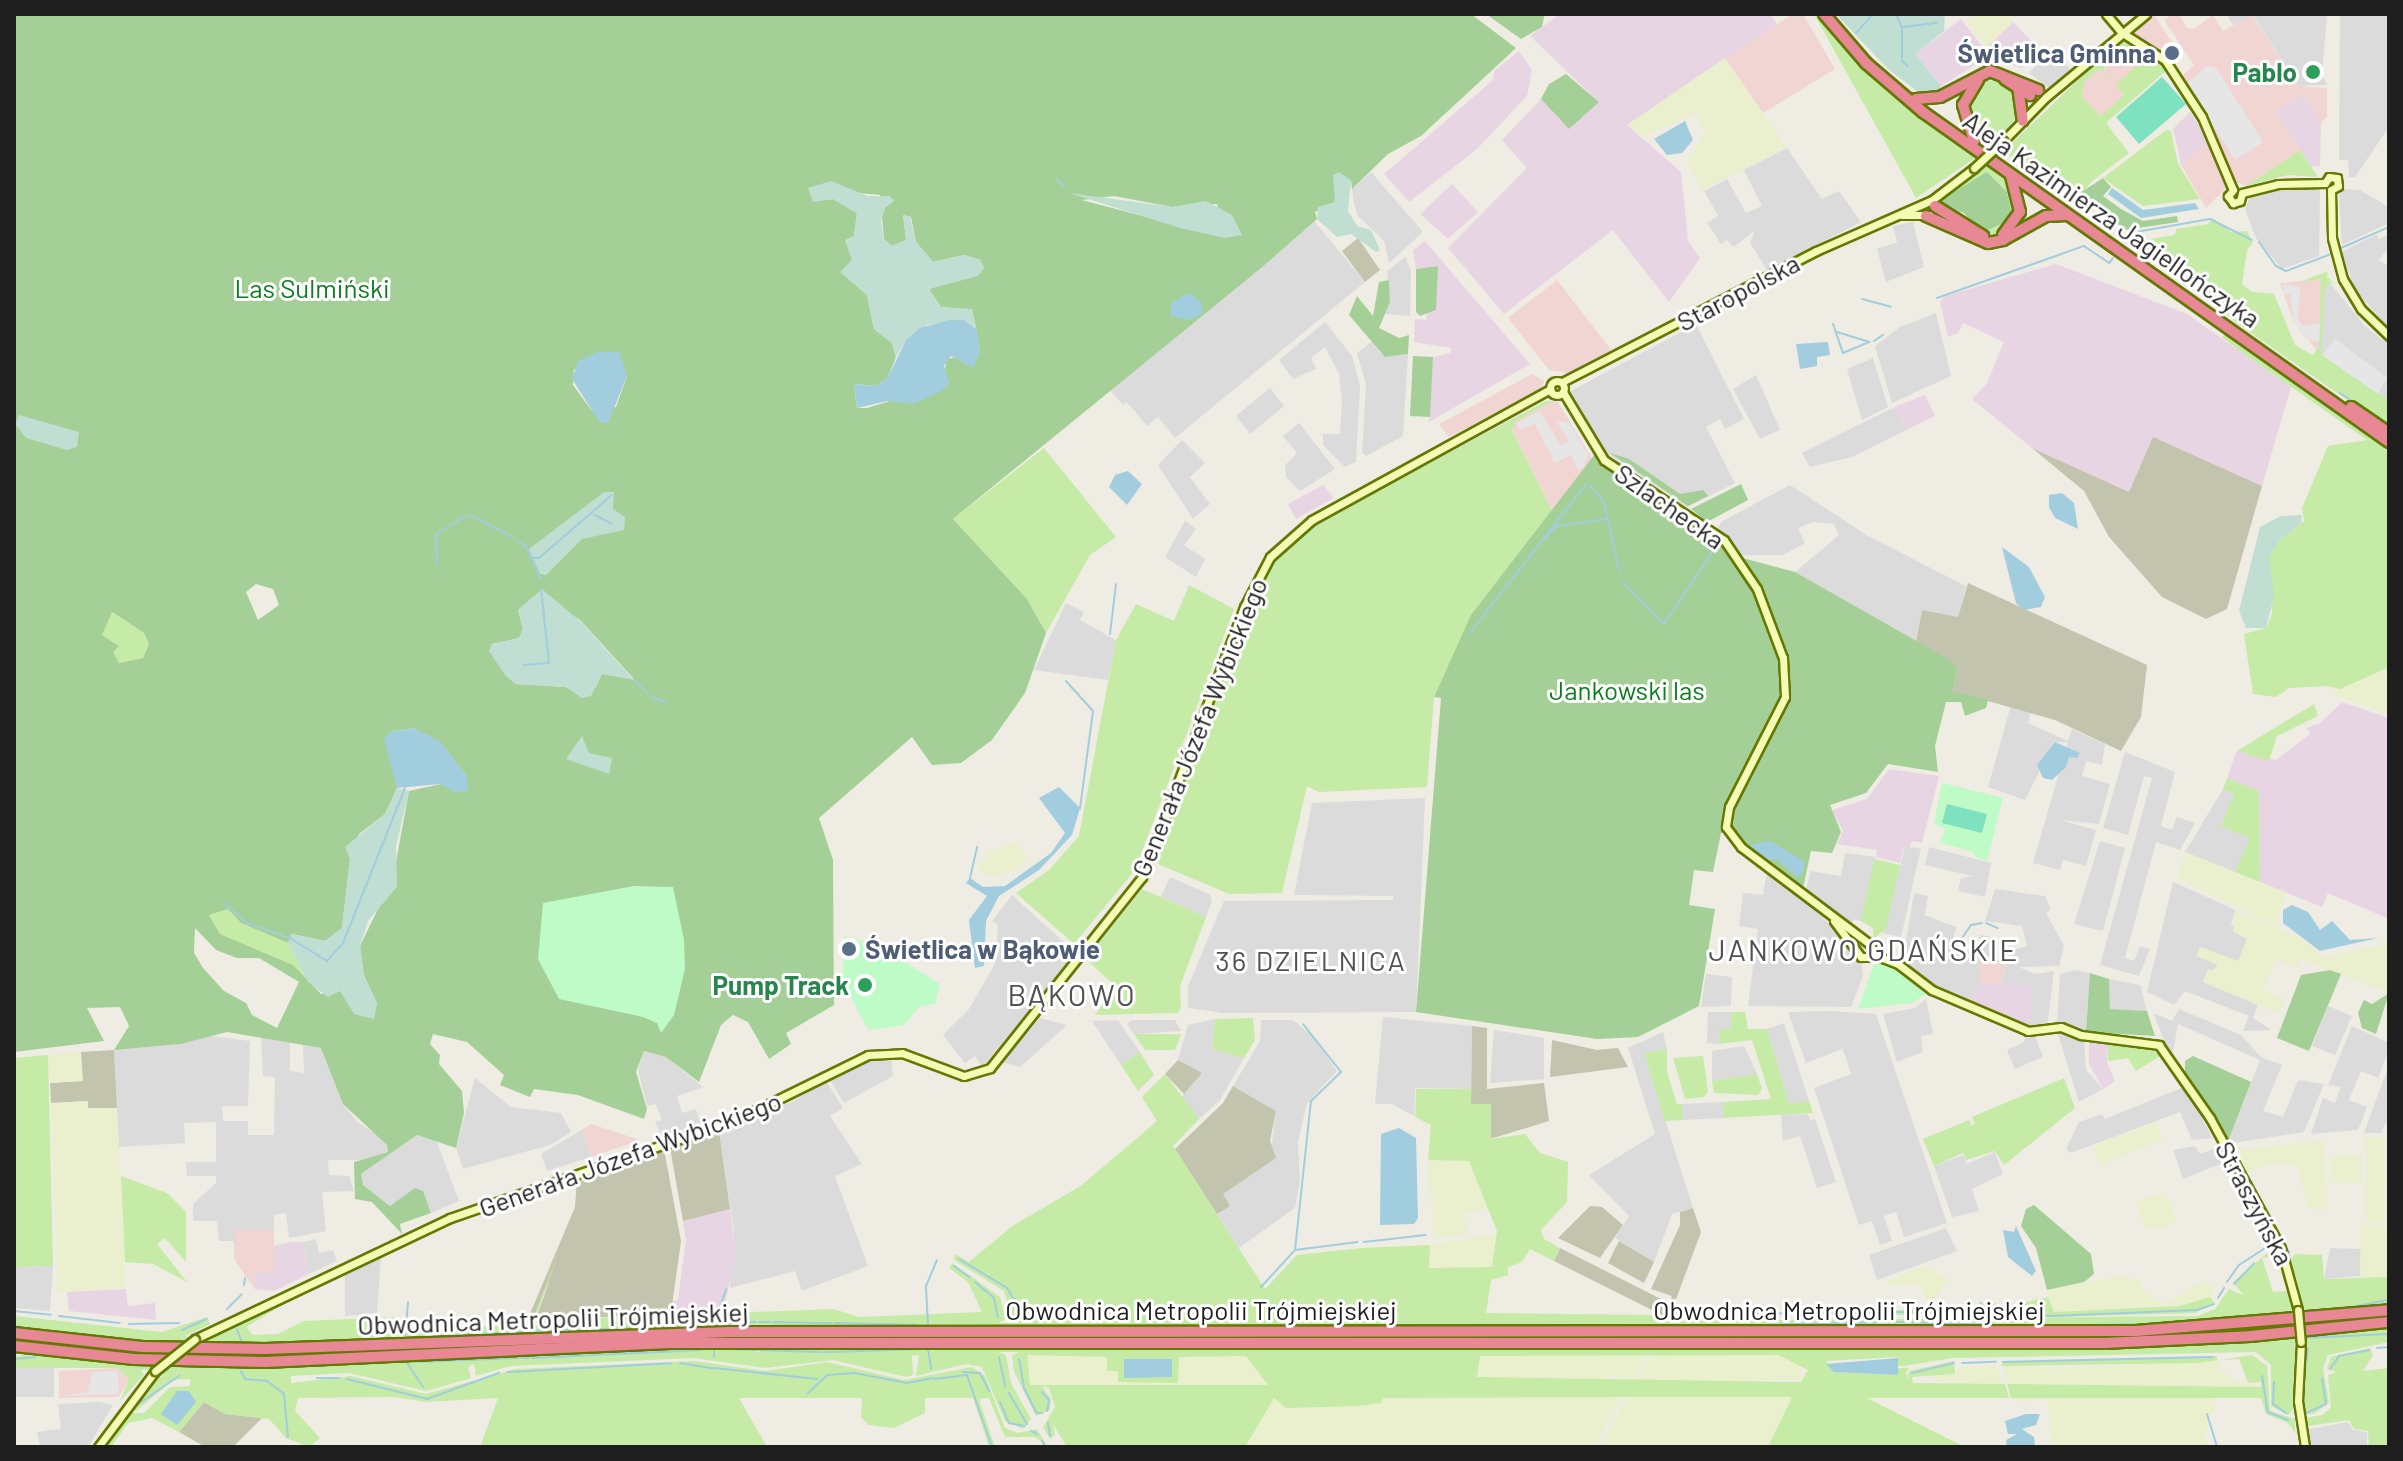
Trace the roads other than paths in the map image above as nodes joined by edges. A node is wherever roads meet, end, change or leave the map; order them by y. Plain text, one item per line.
1 (1824, 14) edge
2 (1831, 14) edge
3 (2106, 14) edge
4 (2146, 14) edge
5 (2121, 32) junction
6 (2018, 87) junction
7 (2038, 97) junction
8 (1916, 99) junction
9 (2023, 121) junction
10 (1974, 141) junction
11 (2010, 174) junction
12 (2325, 183) junction
13 (2233, 190) junction
14 (2331, 190) junction
15 (2242, 193) junction
16 (1934, 203) junction
17 (1918, 205) junction
18 (1901, 215) junction
19 (2067, 215) junction
20 (1924, 216) junction
21 (2389, 336) edge
22 (1558, 390) junction
23 (2389, 433) edge
24 (2389, 442) edge
25 (1834, 921) junction
26 (1854, 934) junction
27 (1847, 941) junction
28 (1872, 954) junction
29 (2389, 1310) edge
30 (2389, 1322) edge
31 (14, 1333) edge
32 (765, 1337) junction
33 (14, 1346) edge
34 (50, 1351) junction
35 (14, 1354) edge
36 (98, 1447) edge
37 (2305, 1447) edge

1 - 11 highway, Aleja Kazimierza Jagiellończyka
2 - 8 highway, Aleja Kazimierza Jagiellończyka
3 - 5 main road
4 - 5 main road
5 - 7 main road
5 - 13 main road
6 - 7 highway
6 - 9 highway
6 - 10 highway
7 - 8 highway
7 - 9 main road
8 - 10 highway, Aleja Kazimierza Jagiellończyka
9 - 16 main road, bridge
10 - 23 highway, Aleja Kazimierza Jagiellończyka
11 - 16 highway
11 - 19 highway, Aleja Kazimierza Jagiellończyka
12 - 14 main road
12 - 14 main road
12 - 15 main road
13 - 15 main road
13 - 15 main road
14 - 21 main road
16 - 17 main road, Staropolska
16 - 20 main road
17 - 18 main road, Staropolska
17 - 20 main road
18 - 20 main road, Staropolska
18 - 22 main road, Staropolska
19 - 20 highway
19 - 24 highway, Aleja Kazimierza Jagiellończyka
22 - 25 main road, Szlachecka
22 - 36 main road, Generała Józefa Wybickiego, bridge
25 - 26 main road
25 - 27 main road
26 - 27 main road
26 - 28 main road
27 - 28 main road
28 - 37 main road, Straszyńska, bridge
29 - 32 highway, Obwodnica Metropolii Trójmiejskiej
30 - 32 highway, Obwodnica Metropolii Trójmiejskiej
31 - 32 highway, Obwodnica Metropolii Trójmiejskiej
32 - 34 highway, Obwodnica Metropolii Trójmiejskiej
33 - 34 highway, Obwodnica Metropolii Trójmiejskiej
34 - 35 highway

